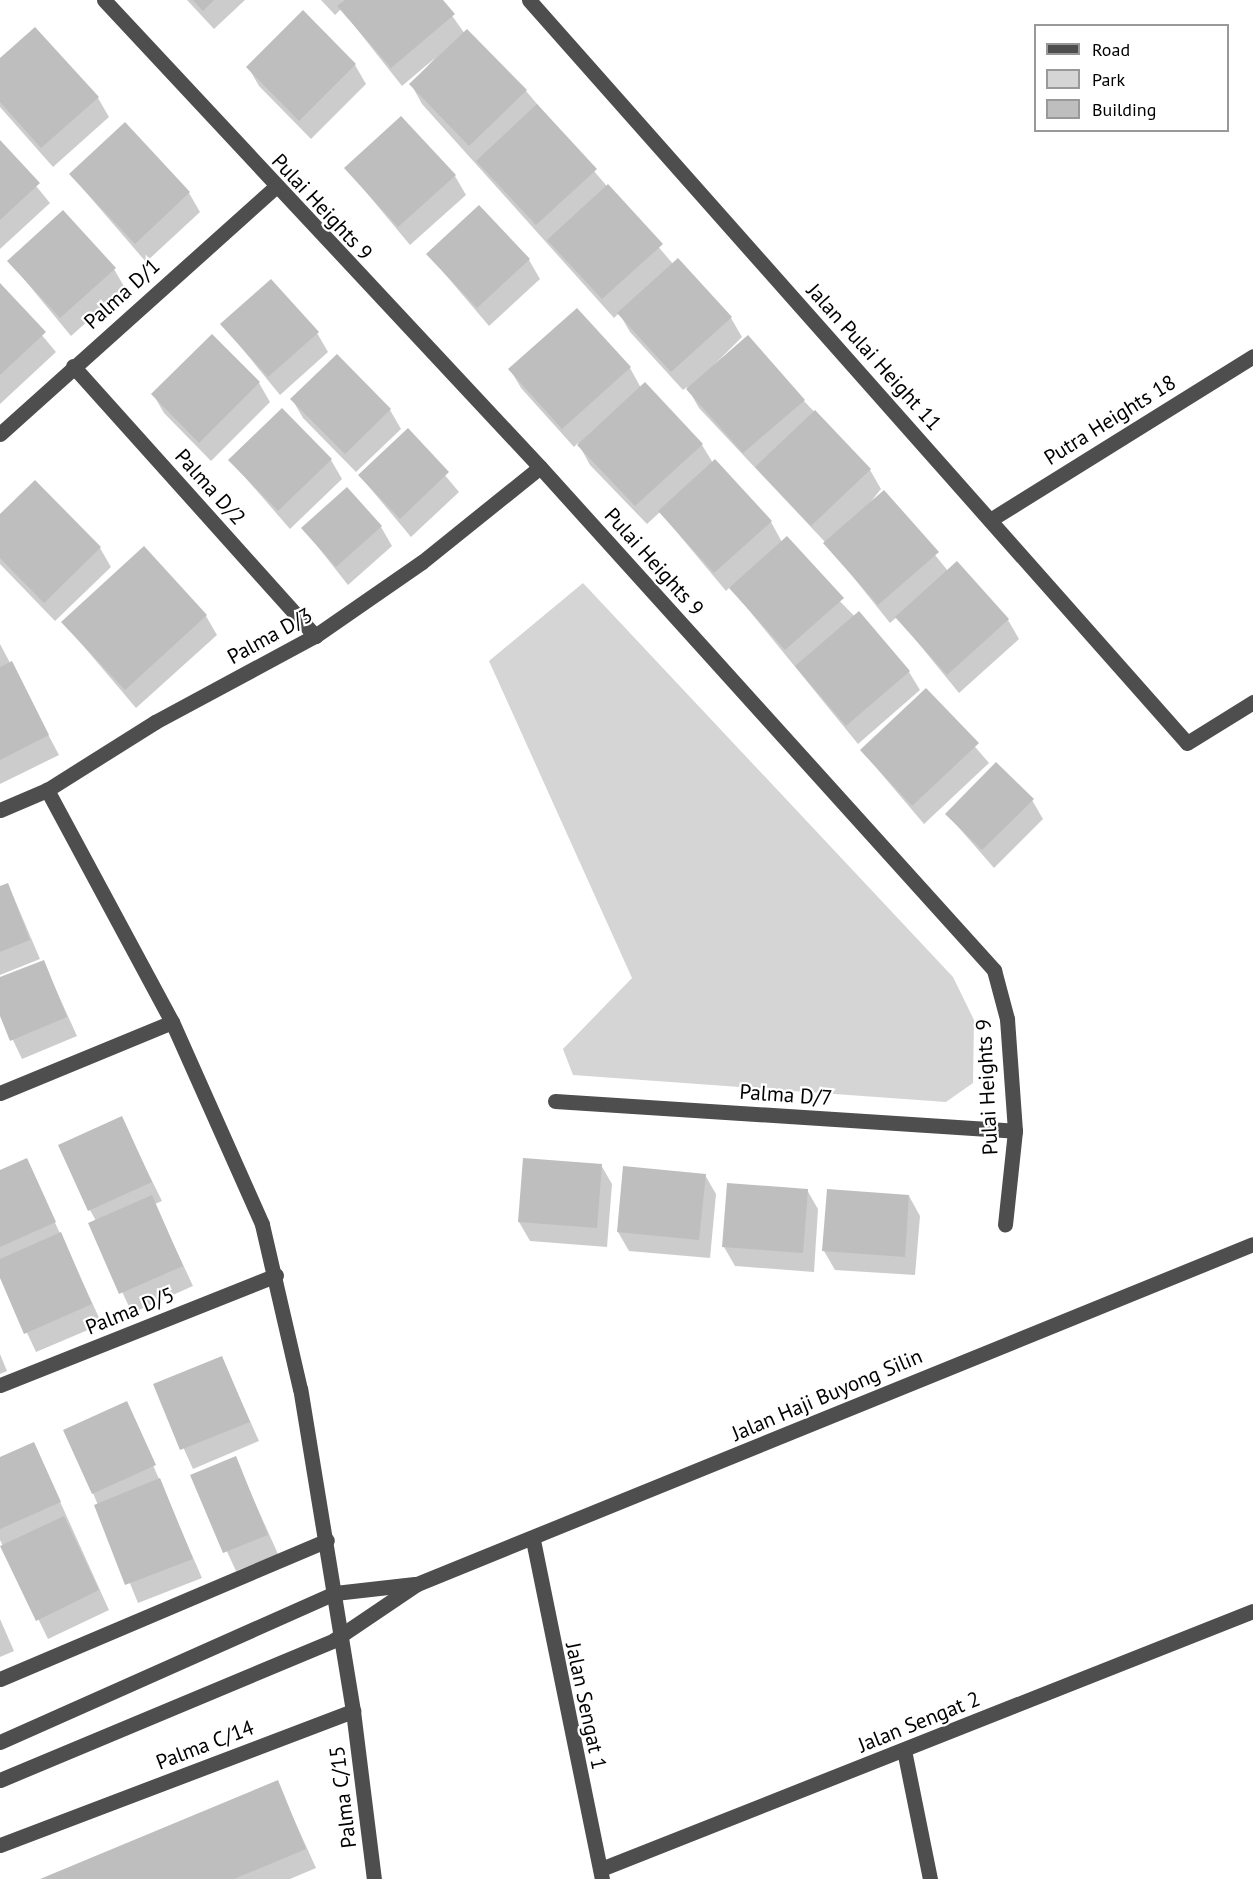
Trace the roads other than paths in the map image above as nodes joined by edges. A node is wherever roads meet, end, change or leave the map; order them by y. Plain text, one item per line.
1 (104, 0) edge
2 (529, 0) edge
3 (274, 188) junction
4 (1253, 356) edge
5 (73, 366) junction
6 (0, 434) edge
7 (540, 467) junction
8 (990, 520) junction
9 (315, 636) junction
10 (1253, 702) edge
11 (47, 790) junction
12 (0, 810) edge
13 (172, 1022) junction
14 (0, 1092) edge
15 (555, 1101) dead end
16 (1015, 1131) junction
17 (1005, 1224) dead end
18 (1253, 1244) edge
19 (276, 1275) junction
20 (0, 1385) edge
21 (327, 1540) junction
22 (533, 1540) junction
23 (417, 1584) junction
24 (335, 1593) junction
25 (1253, 1611) edge
26 (343, 1636) junction
27 (0, 1679) edge
28 (353, 1711) junction
29 (0, 1742) edge
30 (904, 1750) junction
31 (0, 1780) edge
32 (0, 1845) edge
33 (602, 1874) edge
34 (374, 1879) edge
35 (930, 1879) edge

1 - 3 street, Pulai Heights 9
2 - 8 street, Jalan Pulai Height 11
3 - 5 street, Palma D/1
3 - 7 street, Pulai Heights 9
4 - 8 street, Putra Heights 18
5 - 6 street, Palma D/1
5 - 9 street, Palma D/2
7 - 9 street, Palma D/3
7 - 16 street, Pulai Heights 9
8 - 10 street, Jalan Pulai Height 11
9 - 11 street, Palma D/3
11 - 12 street, Palma D/3
11 - 13 street
13 - 14 street
13 - 19 street
15 - 16 street, Palma D/7
16 - 17 street, Pulai Heights 9
18 - 22 street, Jalan Haji Buyong Silin
19 - 20 street, Palma D/5
19 - 21 street
21 - 24 street
21 - 27 street
22 - 23 street, Jalan Haji Buyong Silin
22 - 33 street, Jalan Sengat 1
23 - 24 street
23 - 26 street
24 - 26 street
24 - 29 street
25 - 30 street, Jalan Sengat 2
26 - 28 street
26 - 31 street
28 - 32 street, Palma C/14
28 - 34 street, Palma C/15
30 - 33 street, Jalan Sengat 2
30 - 35 street

